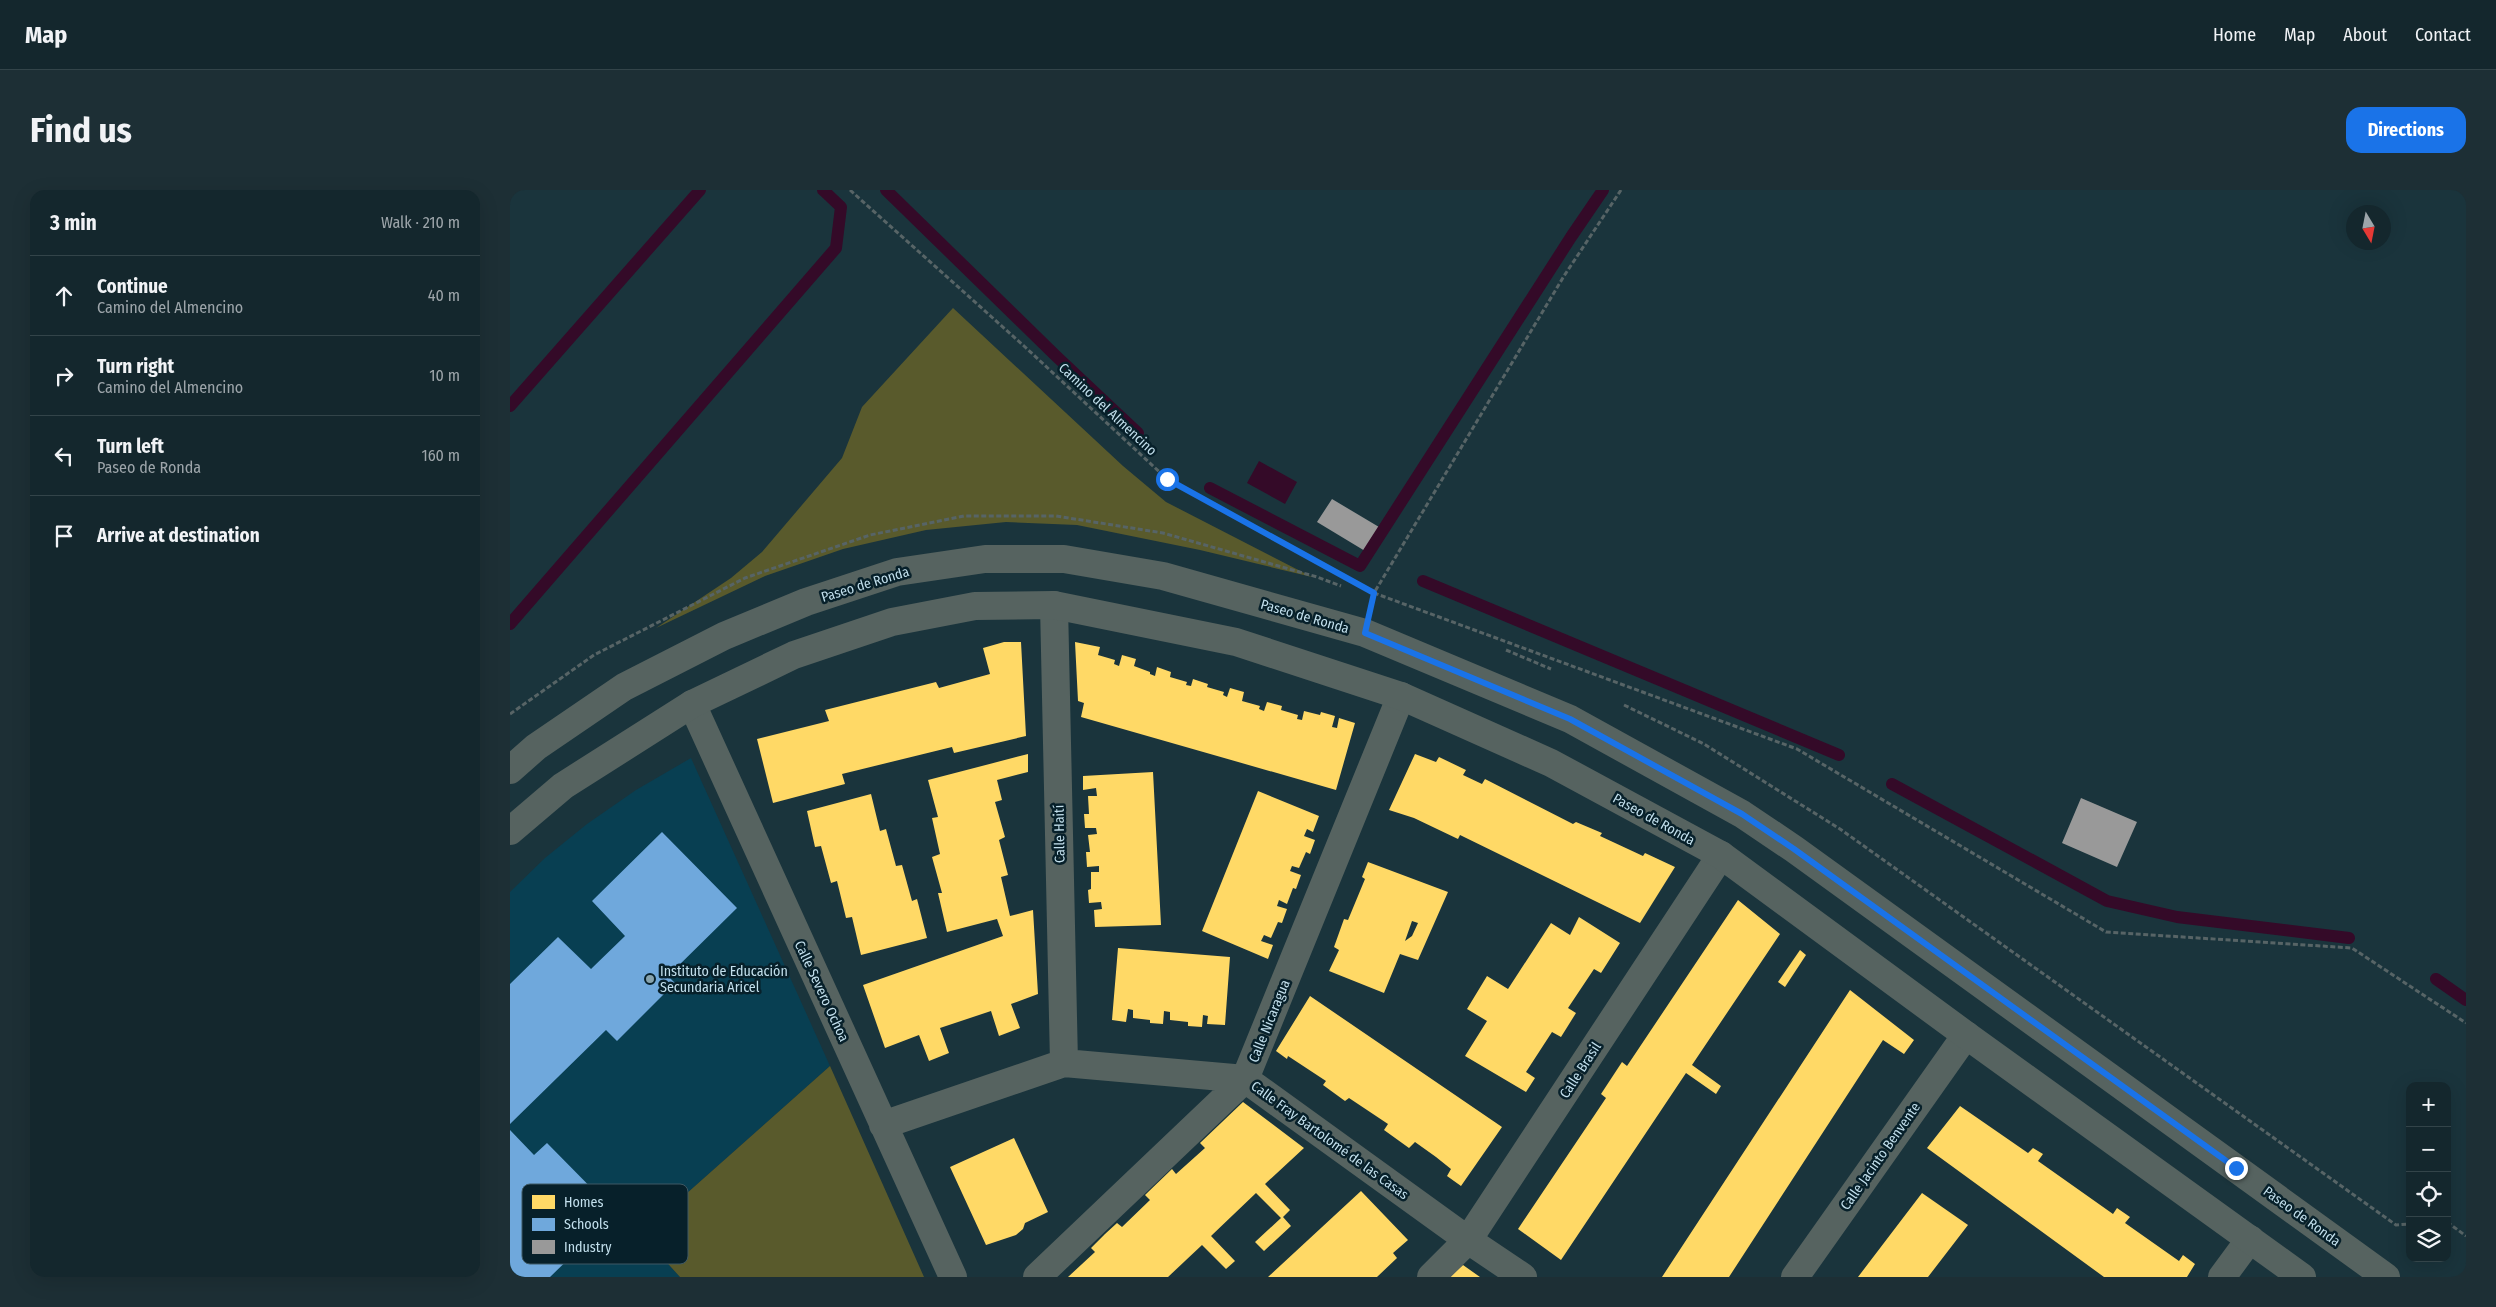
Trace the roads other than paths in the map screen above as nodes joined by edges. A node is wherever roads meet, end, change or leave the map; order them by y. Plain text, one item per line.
1 (1054, 605) junction
2 (1401, 696) junction
3 (692, 704) junction
4 (510, 770) edge
5 (510, 831) edge
6 (1721, 856) junction
7 (1966, 1036) junction
8 (1064, 1063) junction
9 (1245, 1079) junction
10 (883, 1125) junction
11 (2250, 1239) junction
12 (1468, 1240) junction
13 (953, 1277) edge
14 (1037, 1277) edge
15 (1431, 1277) edge
16 (1523, 1277) edge
17 (1795, 1277) edge
18 (2222, 1277) edge
19 (2302, 1277) edge
20 (2386, 1277) edge

1 - 2 street, Paseo de Ronda
1 - 3 street, Paseo de Ronda
1 - 8 street, Calle Haití
2 - 6 street, Paseo de Ronda
2 - 9 street, Calle Nicaragua
3 - 5 street, Paseo de Ronda
3 - 10 street, Calle Severo Ochoa
4 - 20 street, Paseo de Ronda
6 - 7 street, Paseo de Ronda
6 - 12 street, Calle Brasil
7 - 11 street, Paseo de Ronda
7 - 17 street, Calle Jacinto Benvente
8 - 9 street, Calle Fray Bartolomé de las Casas
8 - 10 street, Calle Fray Bartolomé de las Casas
9 - 12 street, Calle Fray Bartolomé de las Casas
9 - 14 street, Calle Nicaragua
10 - 13 street, Calle Severo Ochoa
11 - 18 street
11 - 19 street, Paseo de Ronda
12 - 15 street, Calle Brasil
12 - 16 street, Calle Fray Bartolomé de las Casas

